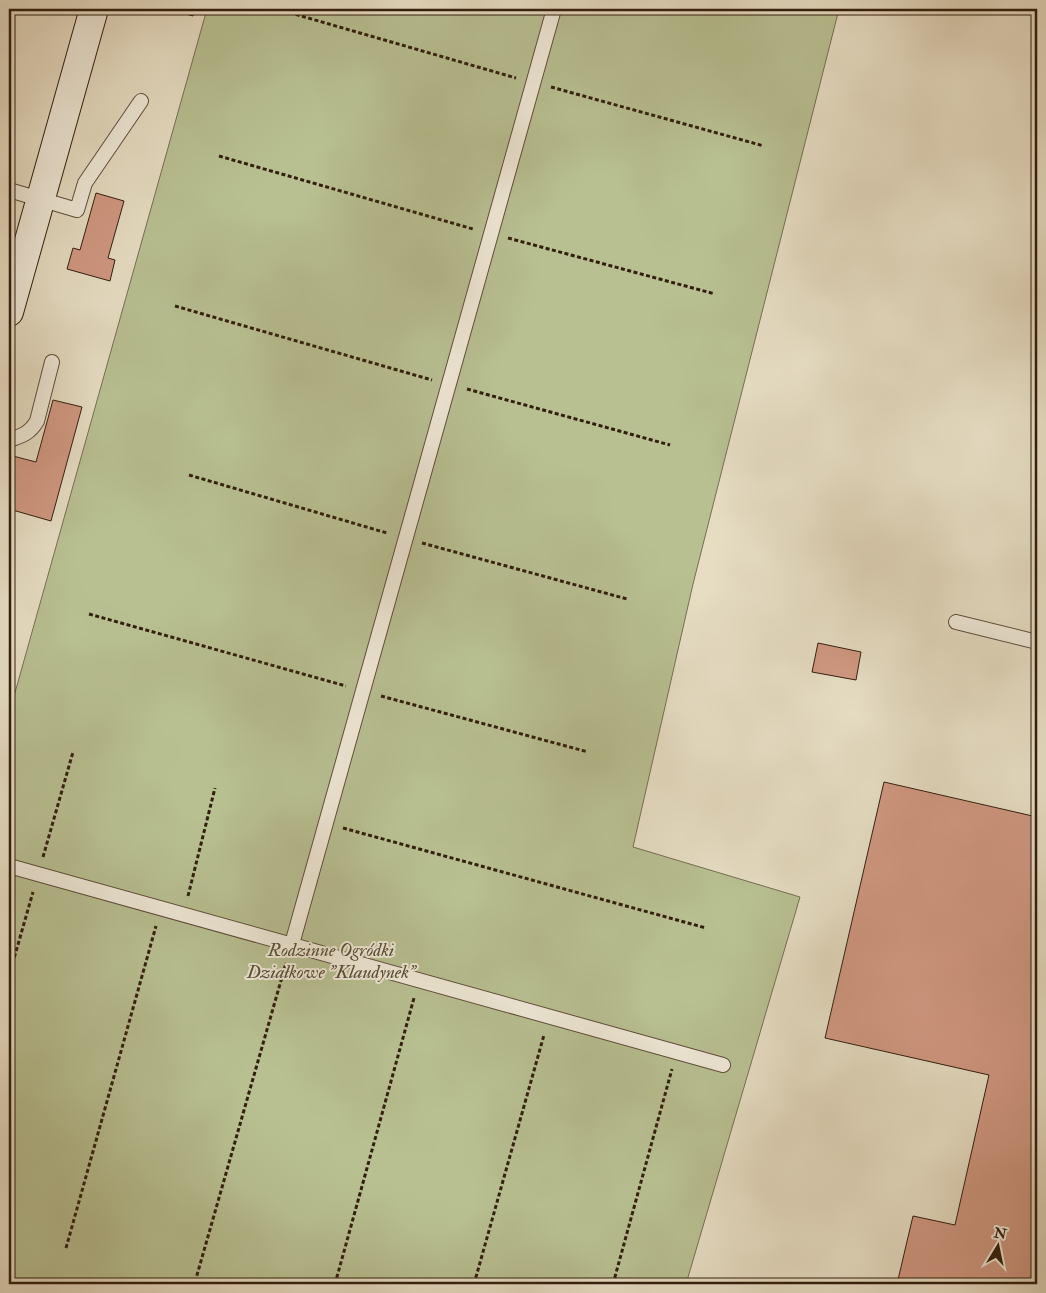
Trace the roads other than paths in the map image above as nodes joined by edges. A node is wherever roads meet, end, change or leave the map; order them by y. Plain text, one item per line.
1 (94, 9) edge
2 (554, 9) edge
3 (141, 101) dead end
4 (9, 190) edge
5 (41, 199) junction
6 (9, 312) edge
7 (52, 362) dead end
8 (9, 440) edge
9 (956, 622) dead end
10 (1037, 642) edge
11 (9, 866) edge
12 (292, 944) junction
13 (723, 1065) dead end

1 - 5 main road
2 - 12 lane
3 - 5 lane
4 - 5 lane
5 - 6 main road
7 - 8 lane
9 - 10 lane
11 - 12 lane
12 - 13 lane

